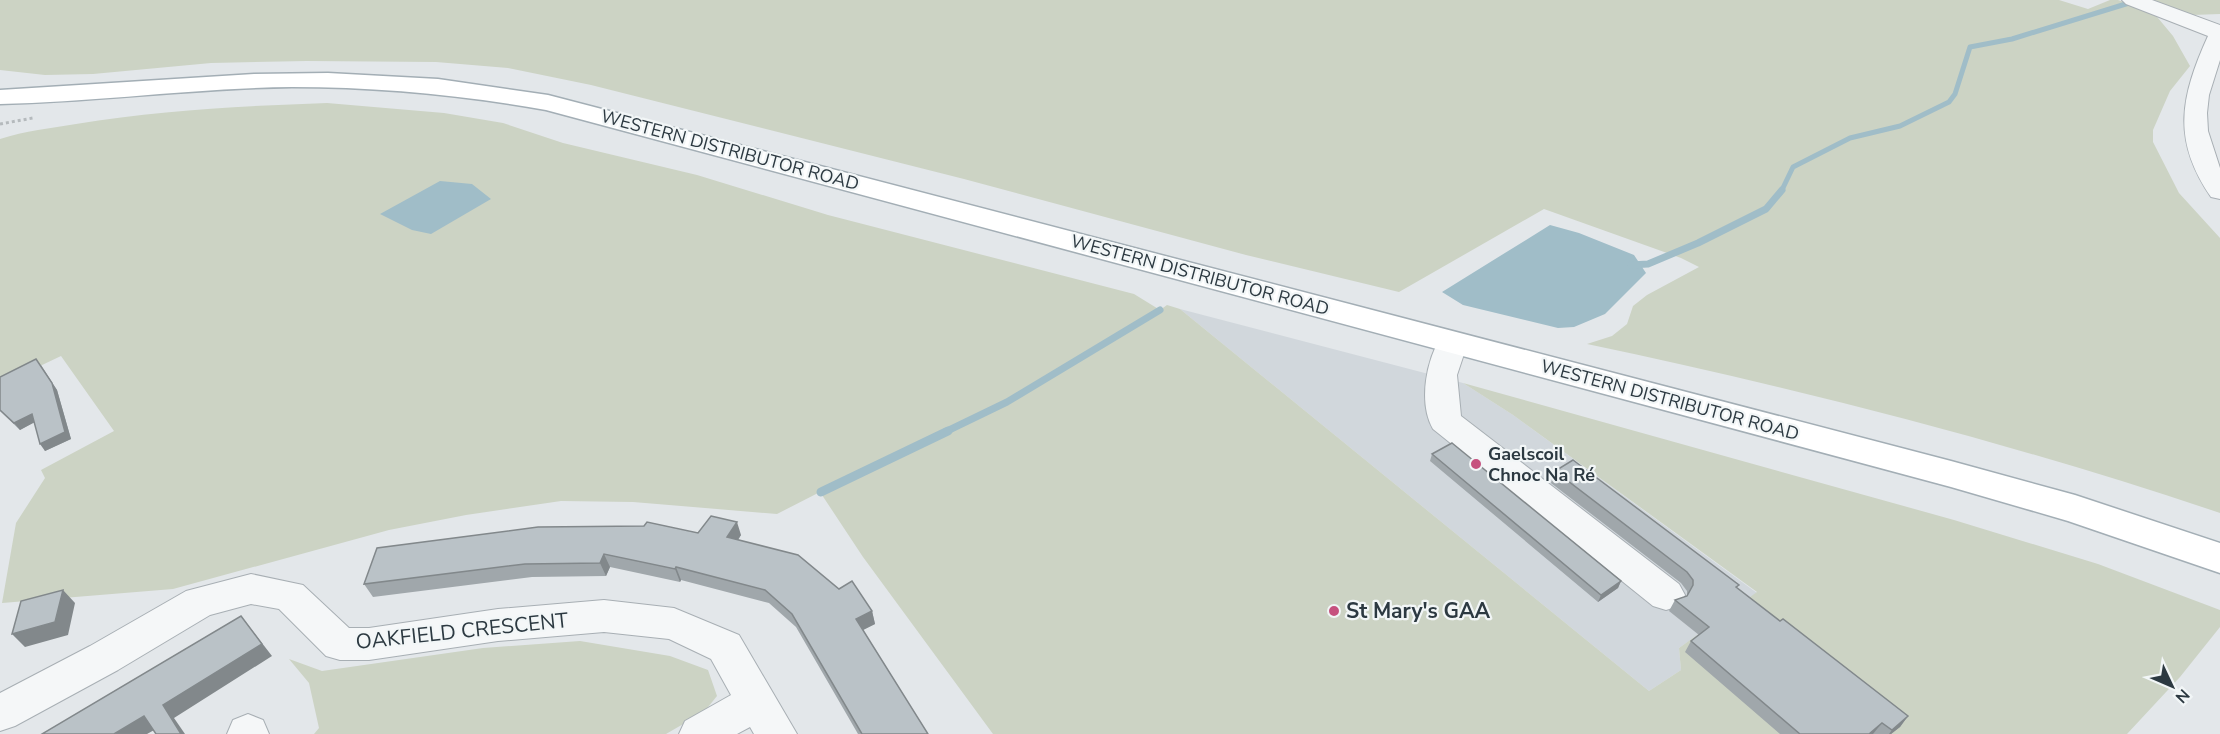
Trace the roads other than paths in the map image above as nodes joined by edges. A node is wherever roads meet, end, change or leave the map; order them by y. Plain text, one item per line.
1 (2133, 0) edge
2 (2220, 33) edge
3 (165, 87) junction
4 (0, 96) edge
5 (0, 116) edge
6 (2220, 192) edge
7 (1453, 342) junction
8 (2220, 558) edge
9 (1666, 595) dead end
10 (0, 713) edge
11 (767, 718) edge
12 (700, 734) edge

1 - 2 street
2 - 6 street
3 - 4 main road, WESTERN DISTRIBUTOR ROAD
3 - 5 main road, WESTERN DISTRIBUTOR ROAD
3 - 7 main road, WESTERN DISTRIBUTOR ROAD
7 - 8 main road, WESTERN DISTRIBUTOR ROAD
7 - 9 street
10 - 11 street, OAKFIELD CRESCENT
11 - 12 street, OAKFIELD CRESCENT

